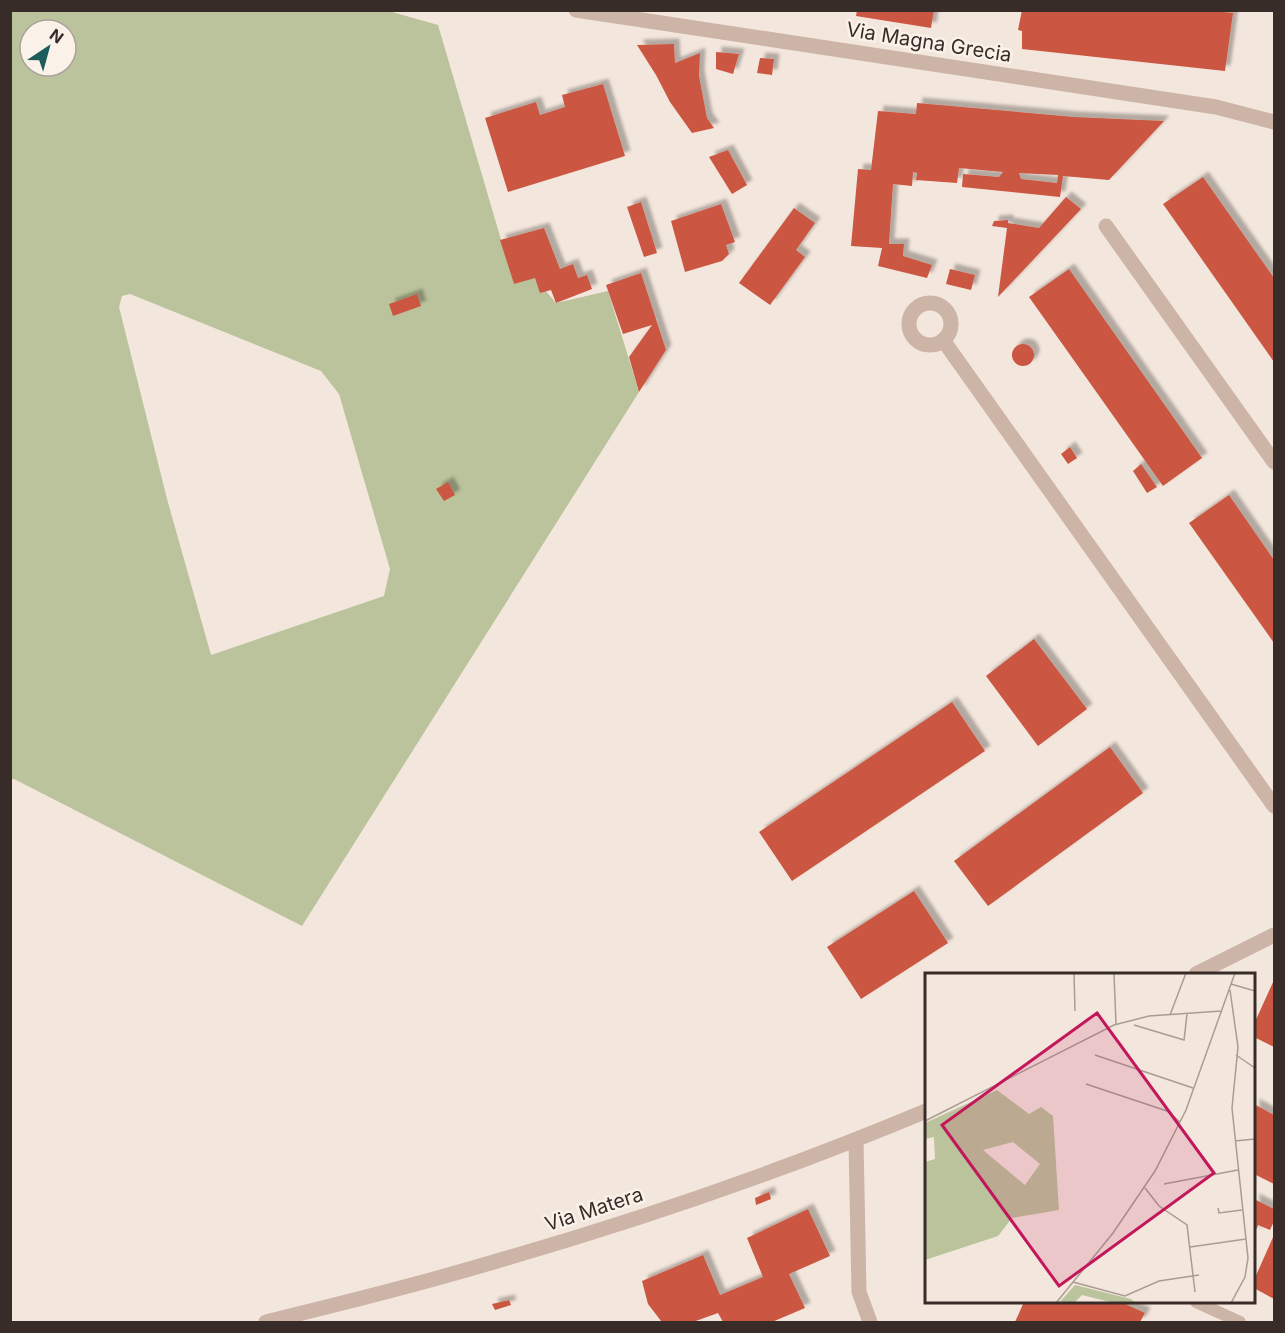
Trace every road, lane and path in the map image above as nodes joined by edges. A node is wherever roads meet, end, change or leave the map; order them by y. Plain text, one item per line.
1 (576, 10) edge
2 (1275, 122) edge
3 (1107, 226) dead end
4 (943, 340) dead end
5 (1275, 462) edge
6 (1275, 806) edge
7 (1275, 935) edge
8 (1200, 973) edge
9 (925, 1112) edge
10 (856, 1140) junction
11 (1198, 1303) edge
12 (266, 1323) edge
13 (870, 1323) edge
14 (1240, 1323) edge

1 - 2 street, Via Magna Grecia
3 - 5 street
4 - 6 street
7 - 8 street
9 - 10 street, Via Matera
10 - 12 street, Via Matera
10 - 13 street
11 - 14 lane

